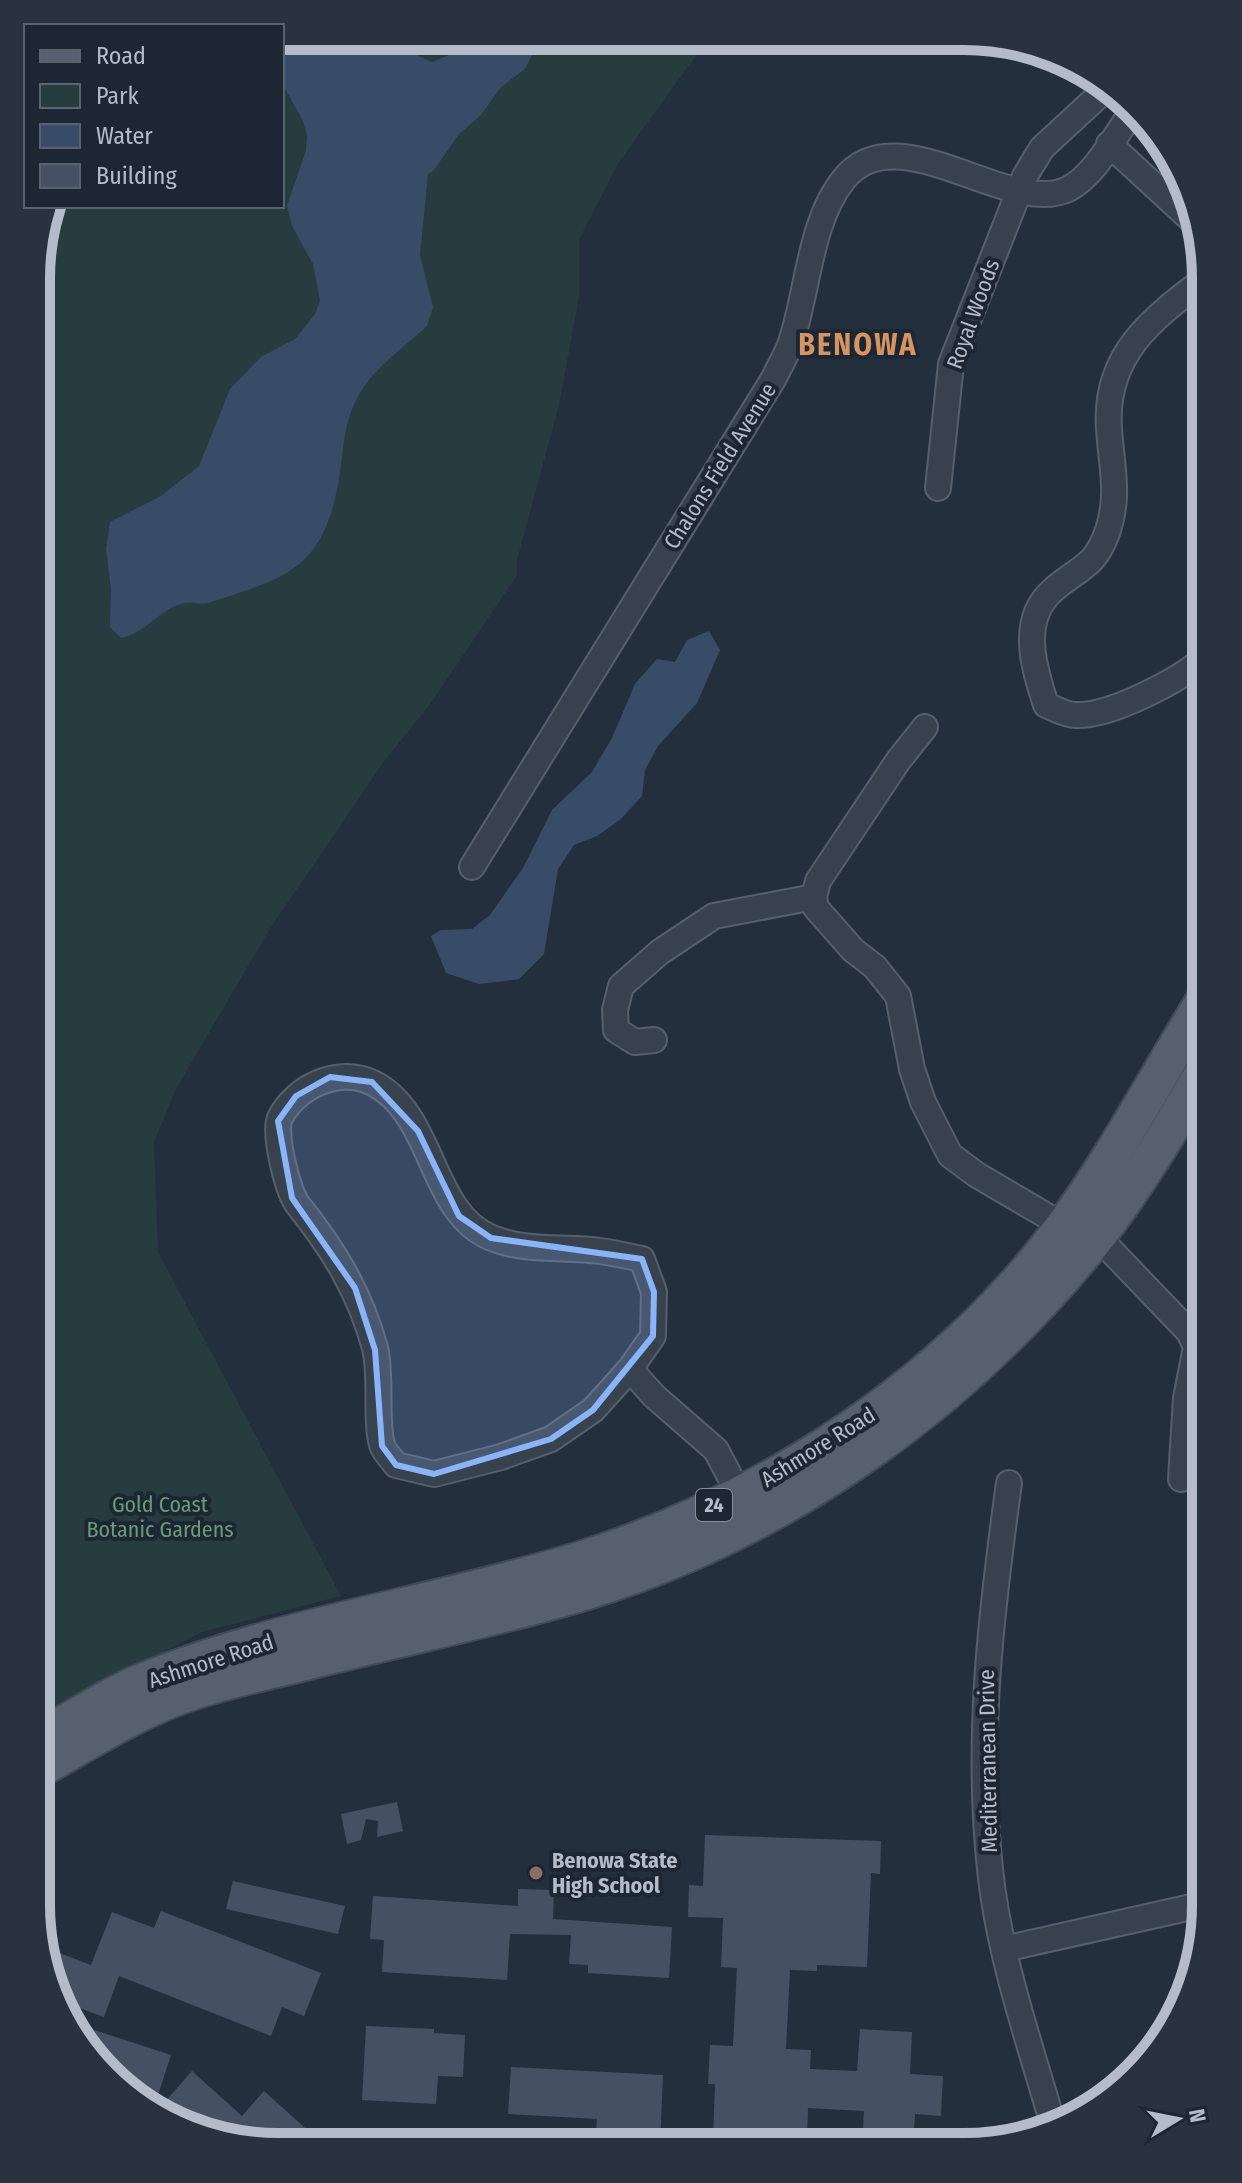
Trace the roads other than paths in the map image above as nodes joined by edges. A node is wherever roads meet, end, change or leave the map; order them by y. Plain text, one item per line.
1 (1099, 95) edge
2 (1127, 120) edge
3 (1109, 144) junction
4 (1020, 192) junction
5 (1182, 211) edge
6 (1192, 289) edge
7 (938, 488) dead end
8 (1192, 665) edge
9 (925, 727) dead end
10 (472, 867) dead end
11 (814, 897) junction
12 (654, 1040) dead end
13 (1192, 1043) edge
14 (1192, 1092) edge
15 (1080, 1231) junction
16 (1192, 1338) edge
17 (1192, 1367) edge
18 (630, 1369) junction
19 (1181, 1479) dead end
20 (1009, 1483) dead end
21 (739, 1494) junction
22 (50, 1732) edge
23 (50, 1764) edge
24 (1192, 1907) edge
25 (1004, 1949) junction
26 (1050, 2115) edge

1 - 4 street, Royal Woods
2 - 3 street, Chalons Field Avenue
3 - 4 street, Chalons Field Avenue
3 - 5 street
4 - 7 street, Royal Woods
4 - 10 street, Chalons Field Avenue
6 - 8 street
9 - 11 street
11 - 12 street
11 - 15 street
13 - 15 main road, Ashmore Road / 24
14 - 15 main road, Ashmore Road / 24
15 - 16 street
15 - 21 main road, Ashmore Road / 24
15 - 23 main road, Ashmore Road / 24
17 - 19 street
18 - 18 street
18 - 21 street
20 - 25 street, Mediterranean Drive
21 - 22 main road, Ashmore Road / 24
24 - 25 street
25 - 26 street, Mediterranean Drive

